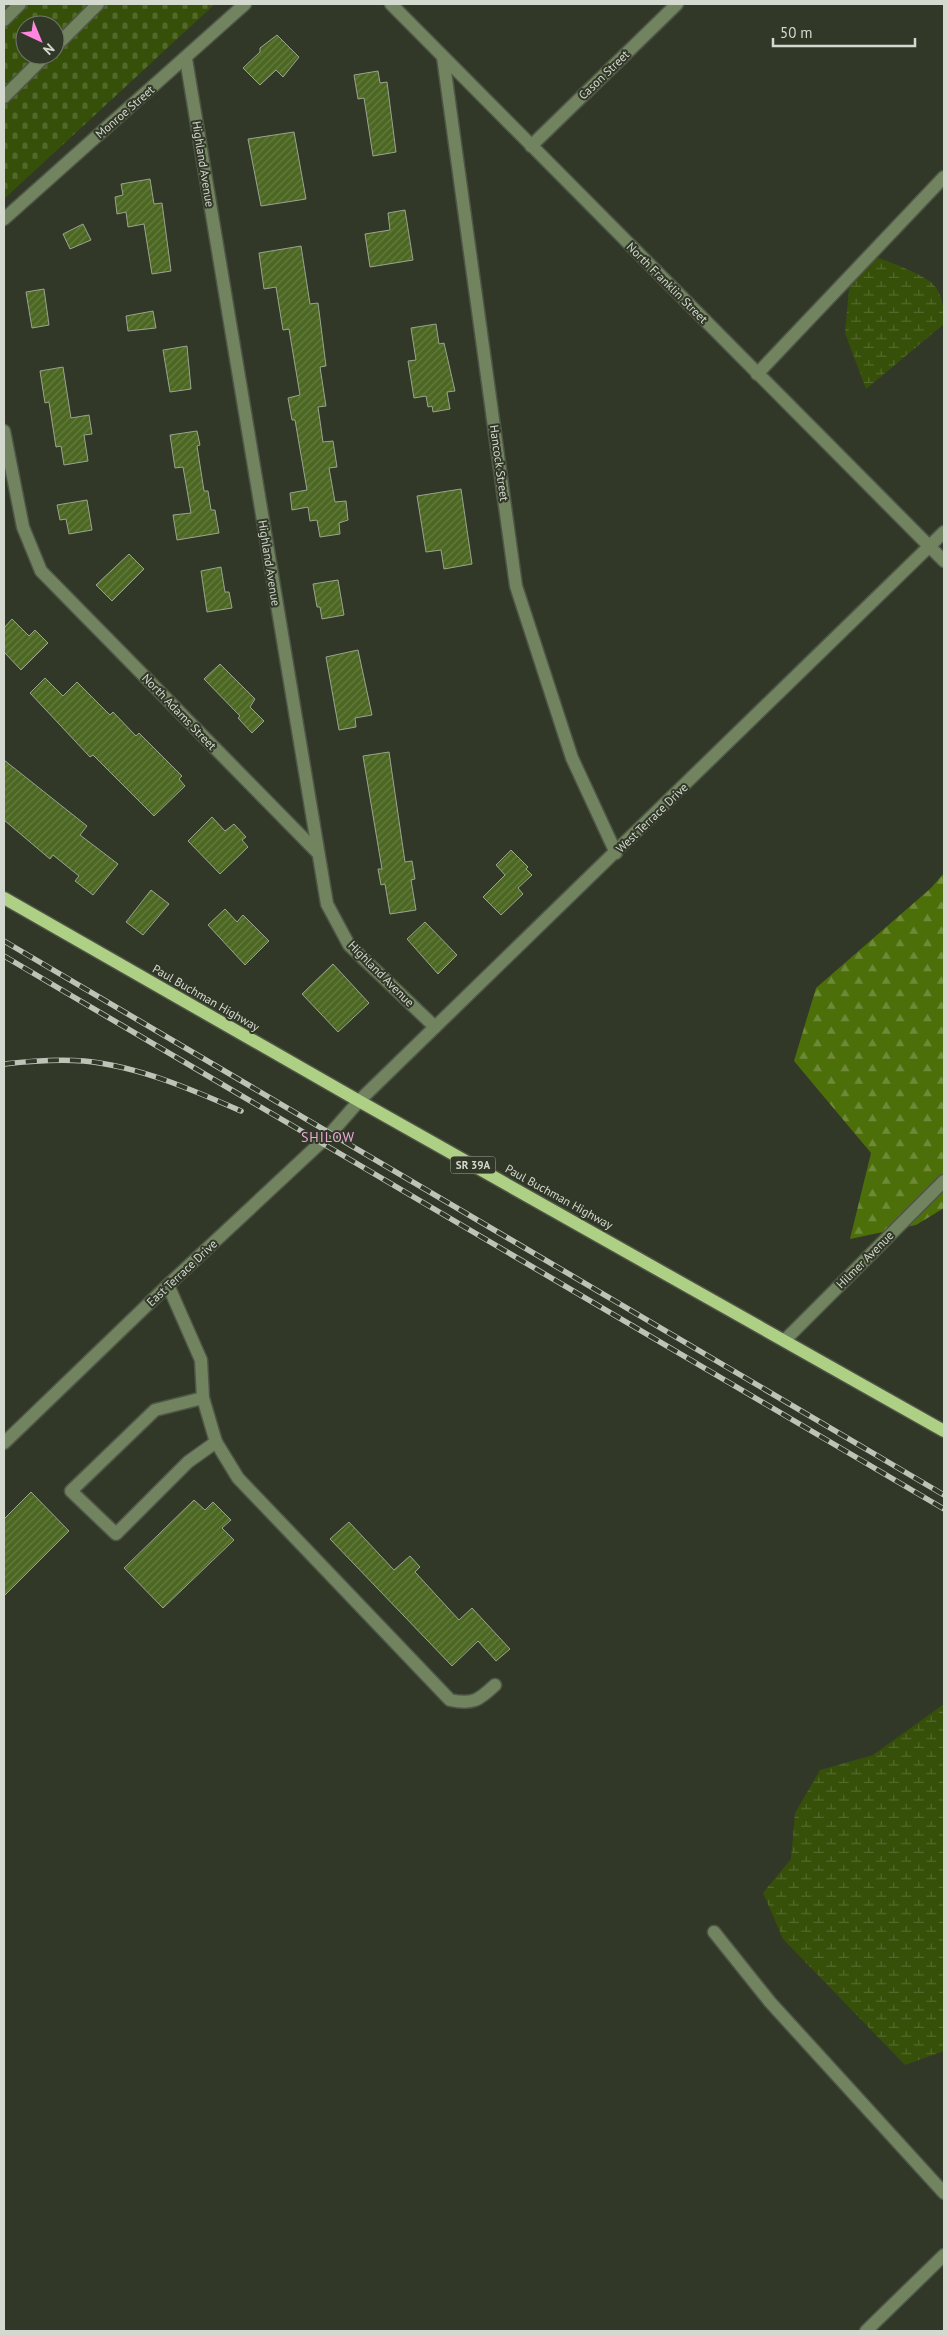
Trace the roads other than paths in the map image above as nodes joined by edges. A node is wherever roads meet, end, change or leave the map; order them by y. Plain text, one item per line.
1 (20, 4) edge
2 (98, 4) edge
3 (245, 4) edge
4 (391, 4) edge
5 (677, 4) edge
6 (4, 20) edge
7 (65, 36) edge
8 (443, 57) junction
9 (186, 59) junction
10 (36, 65) edge
11 (4, 97) edge
12 (531, 146) junction
13 (944, 177) edge
14 (4, 219) edge
15 (757, 374) junction
16 (4, 431) edge
17 (944, 532) edge
18 (929, 546) junction
19 (944, 561) edge
20 (317, 852) junction
21 (616, 853) junction
22 (4, 898) edge
23 (435, 1027) junction
24 (358, 1101) junction
25 (944, 1181) edge
26 (168, 1285) junction
27 (785, 1340) junction
28 (203, 1398) junction
29 (944, 1431) edge
30 (6, 1436) edge
31 (216, 1442) junction
32 (495, 1685) dead end
33 (714, 1932) dead end
34 (944, 2193) edge
35 (944, 2255) edge
36 (866, 2331) edge

1 - 6 street
2 - 7 street
3 - 9 street, Monroe Street
4 - 8 street, North Franklin Street
5 - 12 street, Cason Street
8 - 12 street, North Franklin Street
8 - 21 street, Hancock Street
9 - 14 street, Monroe Street
9 - 20 street, Highland Avenue
10 - 11 street
12 - 15 street, North Franklin Street
13 - 15 street
15 - 18 street, North Franklin Street
16 - 20 street, North Adams Street
17 - 18 street, West Terrace Drive
18 - 19 street, North Franklin Street
18 - 21 street, West Terrace Drive
20 - 23 street, Highland Avenue
21 - 23 street, West Terrace Drive
22 - 24 main road, Paul Buchman Highway / SR 39A
23 - 24 street, West Terrace Drive
24 - 26 street, East Terrace Drive
24 - 27 main road, Paul Buchman Highway / SR 39A
25 - 27 street, Hilmer Avenue
26 - 28 street
26 - 30 street, East Terrace Drive
27 - 29 main road, Paul Buchman Highway / SR 39A
28 - 31 street
28 - 31 street
31 - 32 street
33 - 34 street
35 - 36 street

